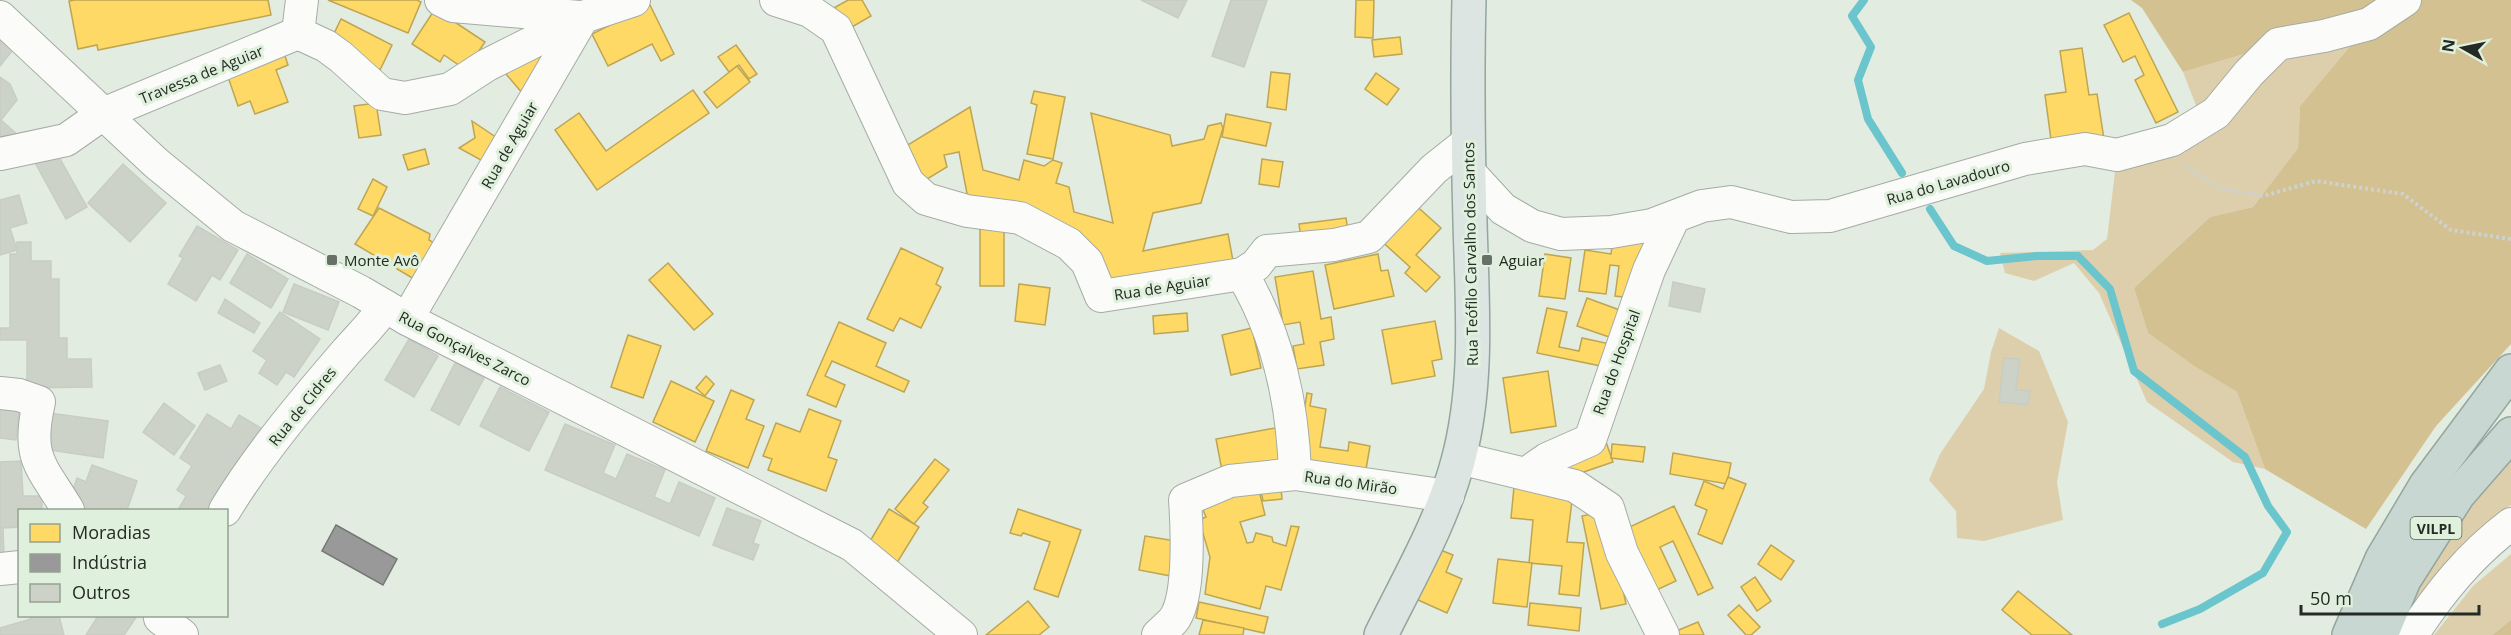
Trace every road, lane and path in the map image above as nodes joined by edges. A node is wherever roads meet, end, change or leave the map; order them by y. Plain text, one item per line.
1 (302, 0) edge
2 (441, 0) edge
3 (776, 0) edge
4 (1469, 0) edge
5 (2405, 0) edge
6 (629, 1) edge
7 (0, 17) edge
8 (583, 17) junction
9 (298, 33) junction
10 (103, 114) junction
11 (2152, 146) junction
12 (0, 154) edge
13 (1468, 157) junction
14 (1673, 219) junction
15 (2511, 239) edge
16 (1242, 274) junction
17 (396, 312) junction
18 (2511, 371) edge
19 (0, 393) edge
20 (2511, 401) edge
21 (2511, 434) edge
22 (2454, 448) junction
23 (1459, 458) junction
24 (1527, 473) junction
25 (1295, 474) junction
26 (1448, 496) junction
27 (67, 509) edge
28 (226, 509) edge
29 (2511, 524) edge
30 (18, 567) edge
31 (0, 569) edge
32 (961, 635) edge
33 (1158, 635) edge
34 (1381, 635) edge
35 (1663, 635) edge
36 (2349, 635) edge
37 (2381, 635) edge
38 (2412, 635) edge

1 - 9 street
2 - 8 street
3 - 16 street, Rua de Aguiar
4 - 13 main road, Rua Teófilo Carvalho dos Santos
5 - 11 street, Rua do Lavadouro
6 - 8 street
7 - 10 street, Rua Gonçalves Zarco
8 - 9 street
8 - 17 street, Rua de Aguiar
9 - 10 street, Travessa de Aguiar
10 - 12 street, Travessa de Aguiar
10 - 17 street, Rua Gonçalves Zarco
11 - 14 street, Rua do Lavadouro
11 - 15 path
13 - 14 street, Rua do Lavadouro
13 - 16 street
13 - 23 main road, Rua Teófilo Carvalho dos Santos
14 - 24 street, Rua do Hospital
16 - 25 street
17 - 28 street, Rua de Cidres
17 - 32 street, Rua Gonçalves Zarco
18 - 22 highway, VILPL
19 - 27 street
20 - 22 street, VILPL
21 - 37 highway, VILPL
22 - 36 highway, VILPL
23 - 24 street
23 - 26 main road, Rua Teófilo Carvalho dos Santos
24 - 35 street
25 - 26 street, Rua do Mirão
25 - 33 street, Rua do Mirão
26 - 34 main road, Rua Teófilo Carvalho dos Santos
29 - 38 street, VILPL
30 - 31 street

